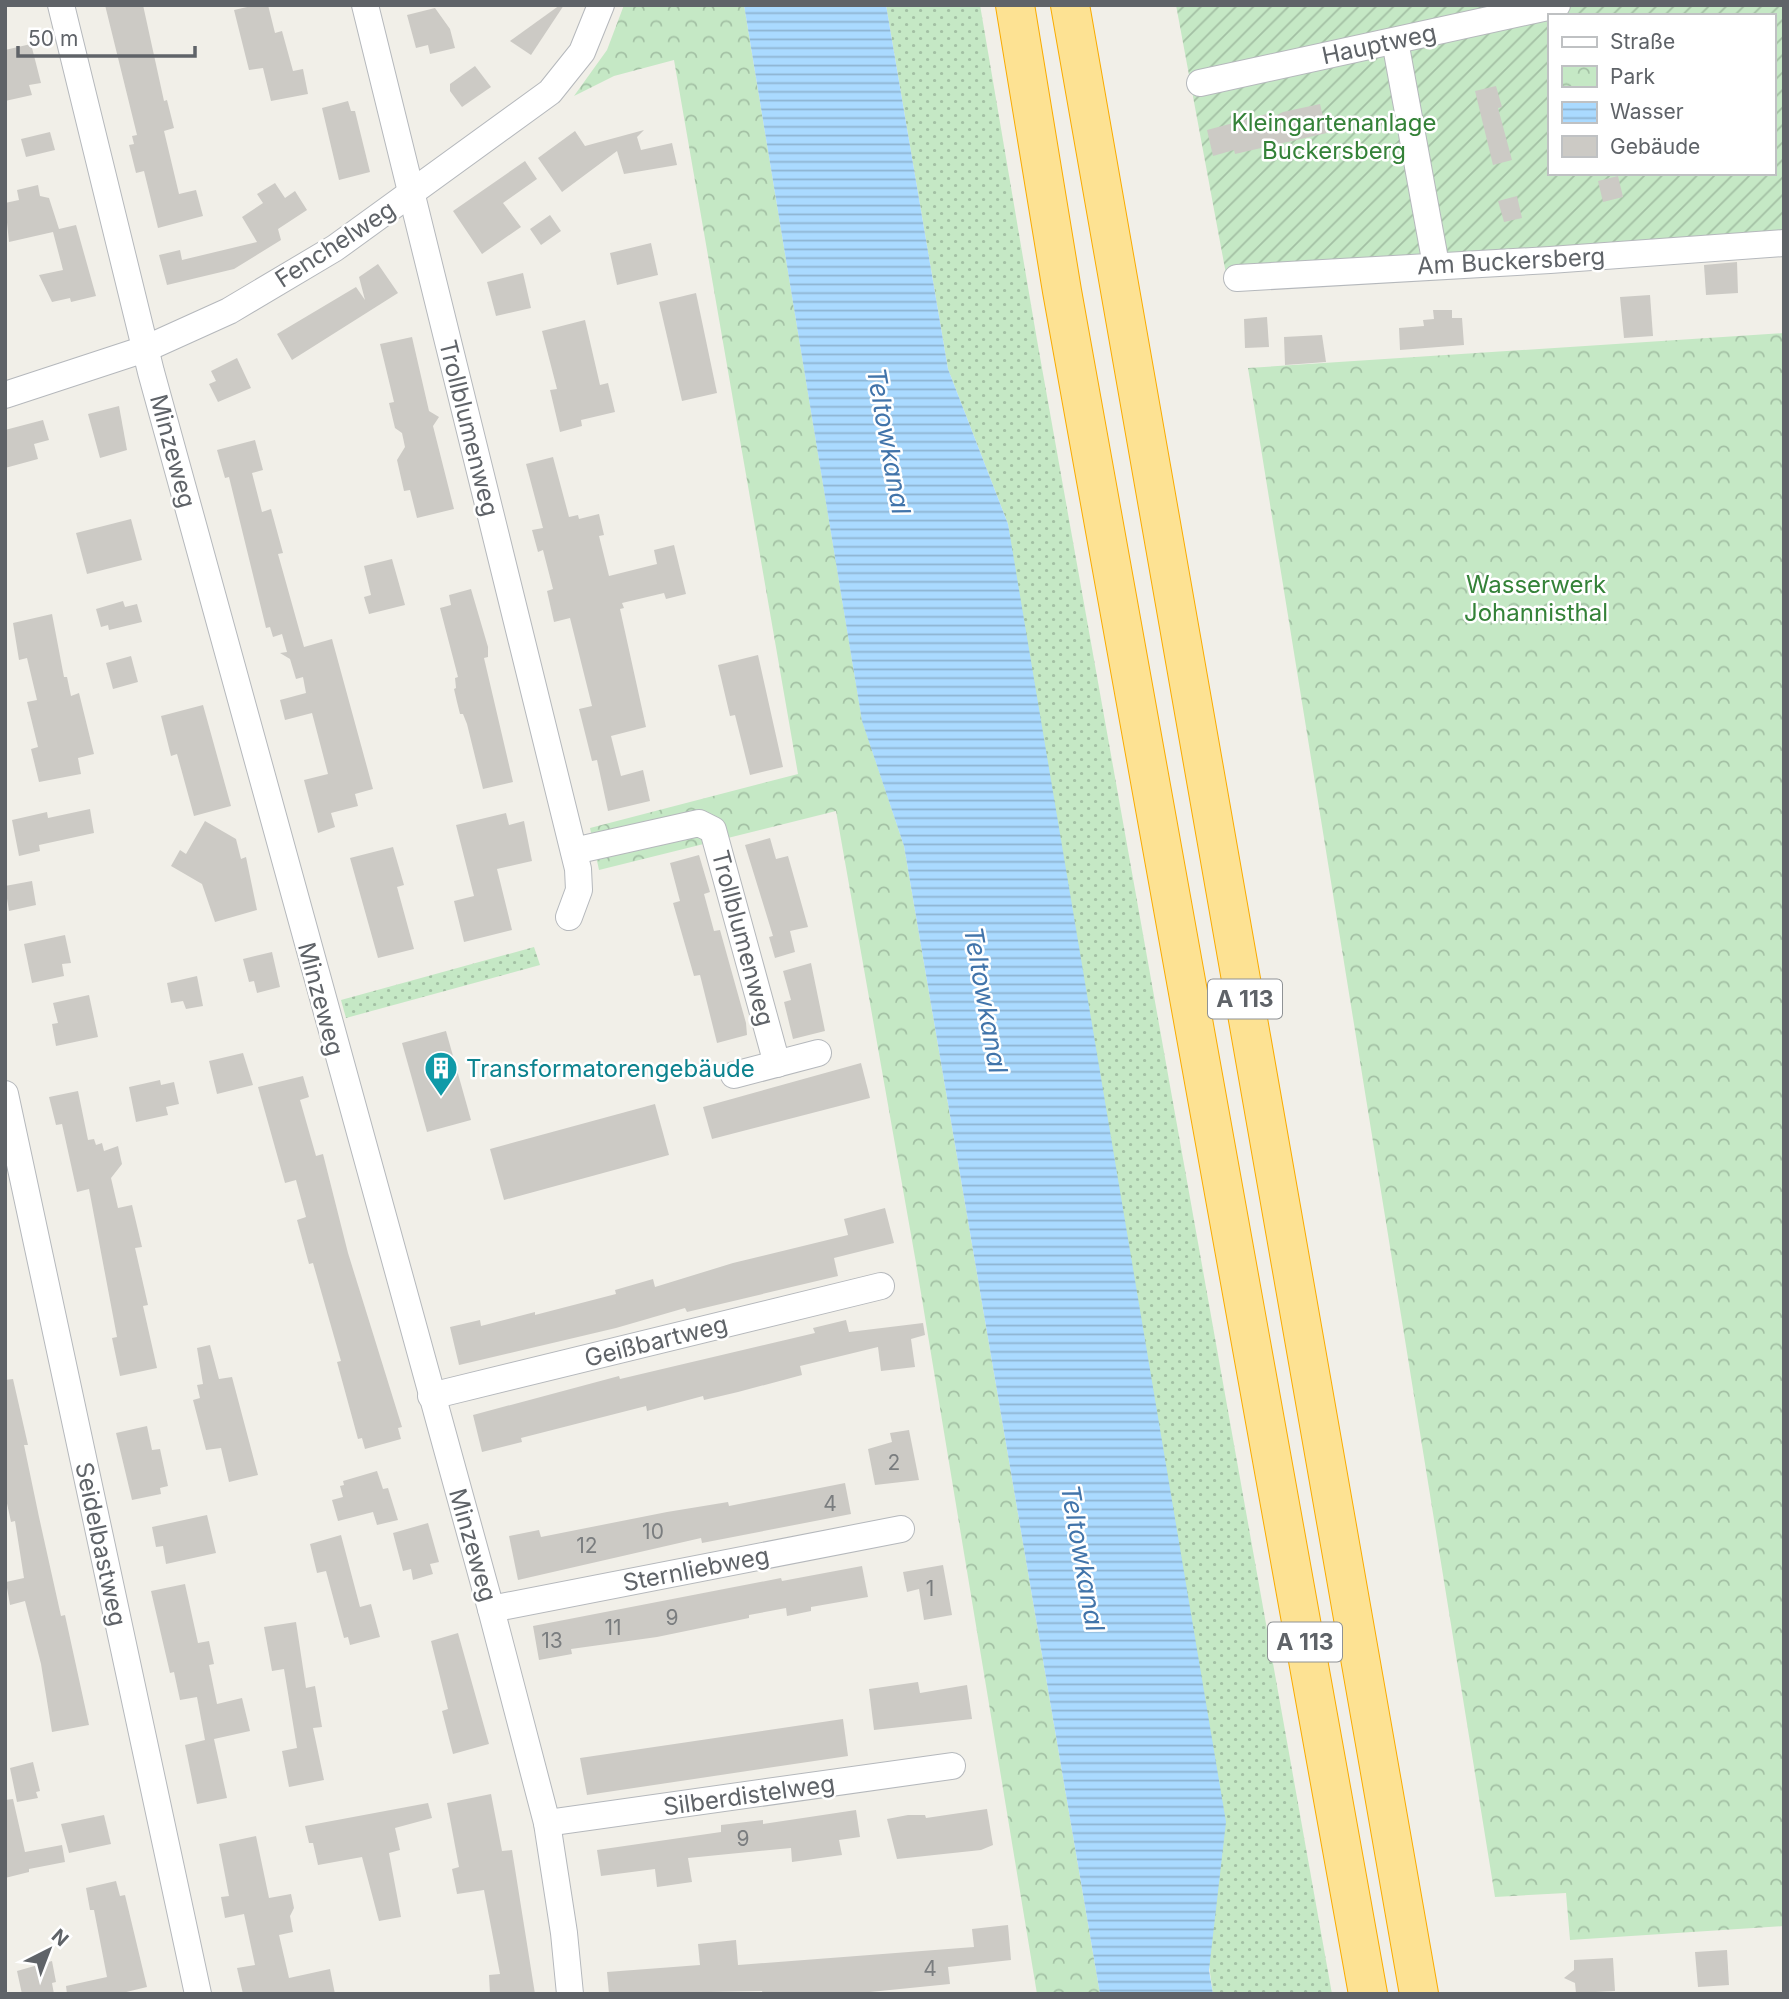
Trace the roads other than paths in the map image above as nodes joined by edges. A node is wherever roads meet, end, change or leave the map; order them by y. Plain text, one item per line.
1 (61, 5) edge
2 (365, 5) edge
3 (601, 5) edge
4 (1014, 5) edge
5 (1070, 5) edge
6 (1557, 5) edge
7 (1395, 41) junction
8 (1200, 83) dead end
9 (411, 193) junction
10 (1784, 243) edge
11 (1436, 265) junction
12 (1237, 278) dead end
13 (145, 349) junction
14 (5, 394) edge
15 (573, 851) junction
16 (569, 916) dead end
17 (818, 1053) dead end
18 (777, 1064) junction
19 (734, 1074) dead end
20 (5, 1094) edge
21 (881, 1286) dead end
22 (431, 1396) junction
23 (901, 1529) dead end
24 (491, 1609) junction
25 (952, 1766) dead end
26 (547, 1823) junction
27 (198, 1994) edge
28 (570, 1994) edge
29 (1368, 1994) edge
30 (1419, 1994) edge

1 - 13 street, Minzeweg
2 - 9 street, Trollblumenweg
3 - 9 street, Fenchelweg
4 - 29 highway, A 113
5 - 30 highway, A 113
6 - 7 street, Hauptweg
7 - 8 street, Hauptweg
7 - 11 street
9 - 13 street, Fenchelweg
9 - 15 street, Trollblumenweg
10 - 11 street, Am Buckersberg
11 - 12 street, Am Buckersberg
13 - 14 street, Fenchelweg
13 - 22 street, Minzeweg
15 - 16 street, Trollblumenweg
15 - 18 street, Trollblumenweg
17 - 18 street
18 - 19 street
20 - 27 street, Seidelbastweg
21 - 22 street, Geißbartweg
22 - 24 street, Minzeweg
23 - 24 street, Sternliebweg
24 - 26 street, Minzeweg
25 - 26 street, Silberdistelweg
26 - 28 street, Minzeweg

